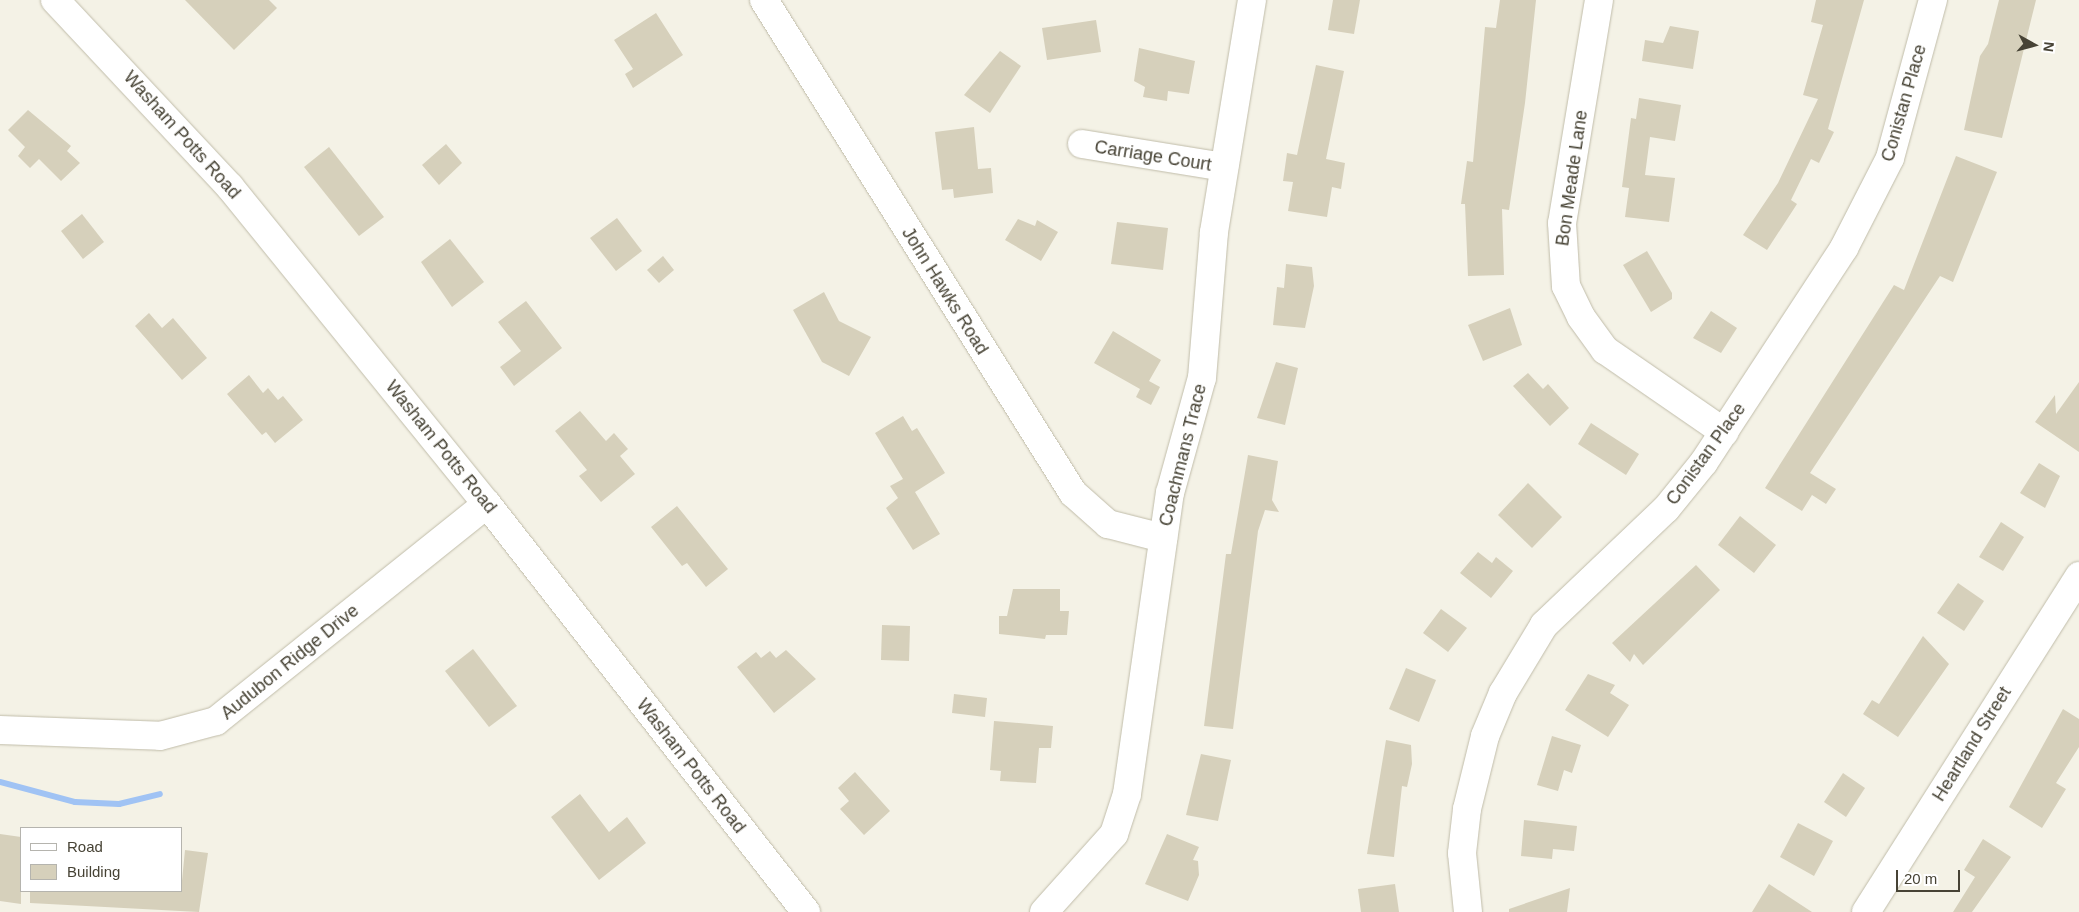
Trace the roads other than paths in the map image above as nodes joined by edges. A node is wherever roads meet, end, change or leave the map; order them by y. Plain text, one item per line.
1 (55, 0) edge
2 (764, 0) edge
3 (1252, 0) edge
4 (1599, 0) edge
5 (1933, 0) edge
6 (1082, 144) dead end
7 (1224, 167) junction
8 (1724, 432) junction
9 (488, 504) junction
10 (1162, 538) junction
11 (2079, 576) edge
12 (0, 730) edge
13 (806, 912) edge
14 (1044, 912) edge
15 (1468, 912) edge
16 (1866, 912) edge

1 - 9 street, Washam Potts Road
2 - 10 street, John Hawks Road
3 - 7 street, Coachmans Trace
4 - 8 street, Bon Meade Lane
5 - 8 street, Conistan Place
6 - 7 street, Carriage Court
7 - 10 street, Coachmans Trace
8 - 15 street, Conistan Place
9 - 12 street, Audubon Ridge Drive
9 - 13 street, Washam Potts Road
10 - 14 street, Coachmans Trace
11 - 16 street, Heartland Street

